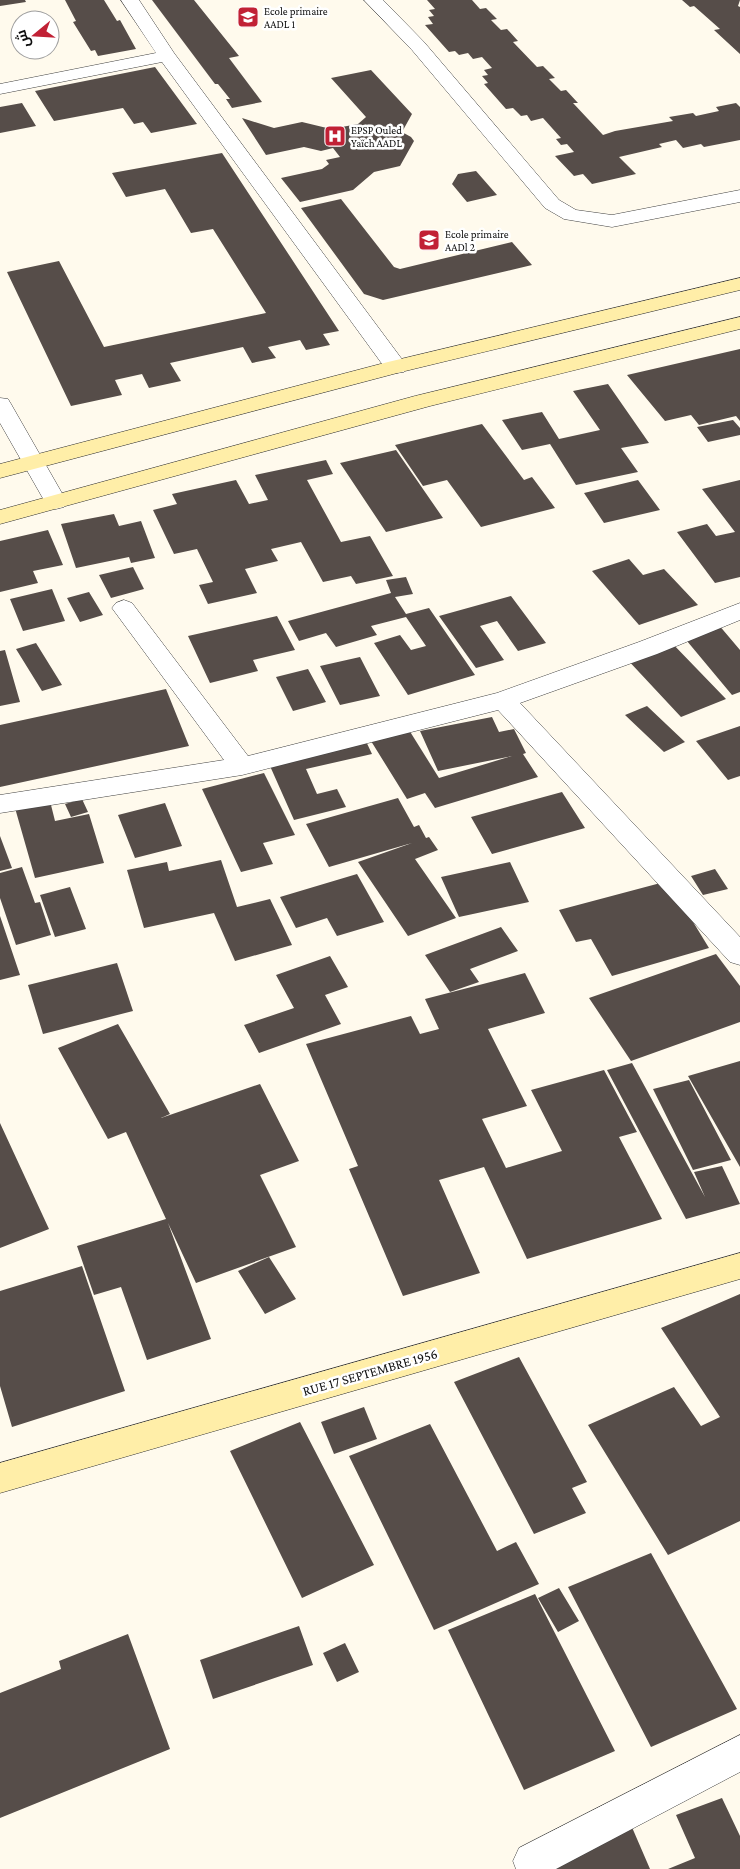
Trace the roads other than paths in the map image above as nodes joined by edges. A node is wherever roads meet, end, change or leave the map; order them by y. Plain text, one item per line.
1 (130, 0) edge
2 (373, 0) edge
3 (167, 56) junction
4 (0, 89) edge
5 (740, 196) edge
6 (740, 284) edge
7 (740, 323) edge
8 (396, 367) junction
9 (0, 404) edge
10 (32, 463) junction
11 (0, 472) edge
12 (56, 502) junction
13 (0, 517) edge
14 (124, 608) dead end
15 (740, 611) edge
16 (502, 700) junction
17 (242, 766) junction
18 (0, 804) edge
19 (740, 955) edge
20 (740, 1266) edge
21 (0, 1478) edge
22 (740, 1753) edge
23 (532, 1861) dead end

1 - 3 street
2 - 5 street
3 - 4 street
3 - 8 street
6 - 8 street
7 - 12 street
8 - 10 street
9 - 10 street
10 - 11 street
10 - 12 street
12 - 13 street
14 - 17 street
15 - 16 street
16 - 17 street
16 - 19 street
17 - 18 street
20 - 21 street, RUE 17 SEPTEMBRE 1956
22 - 23 street

